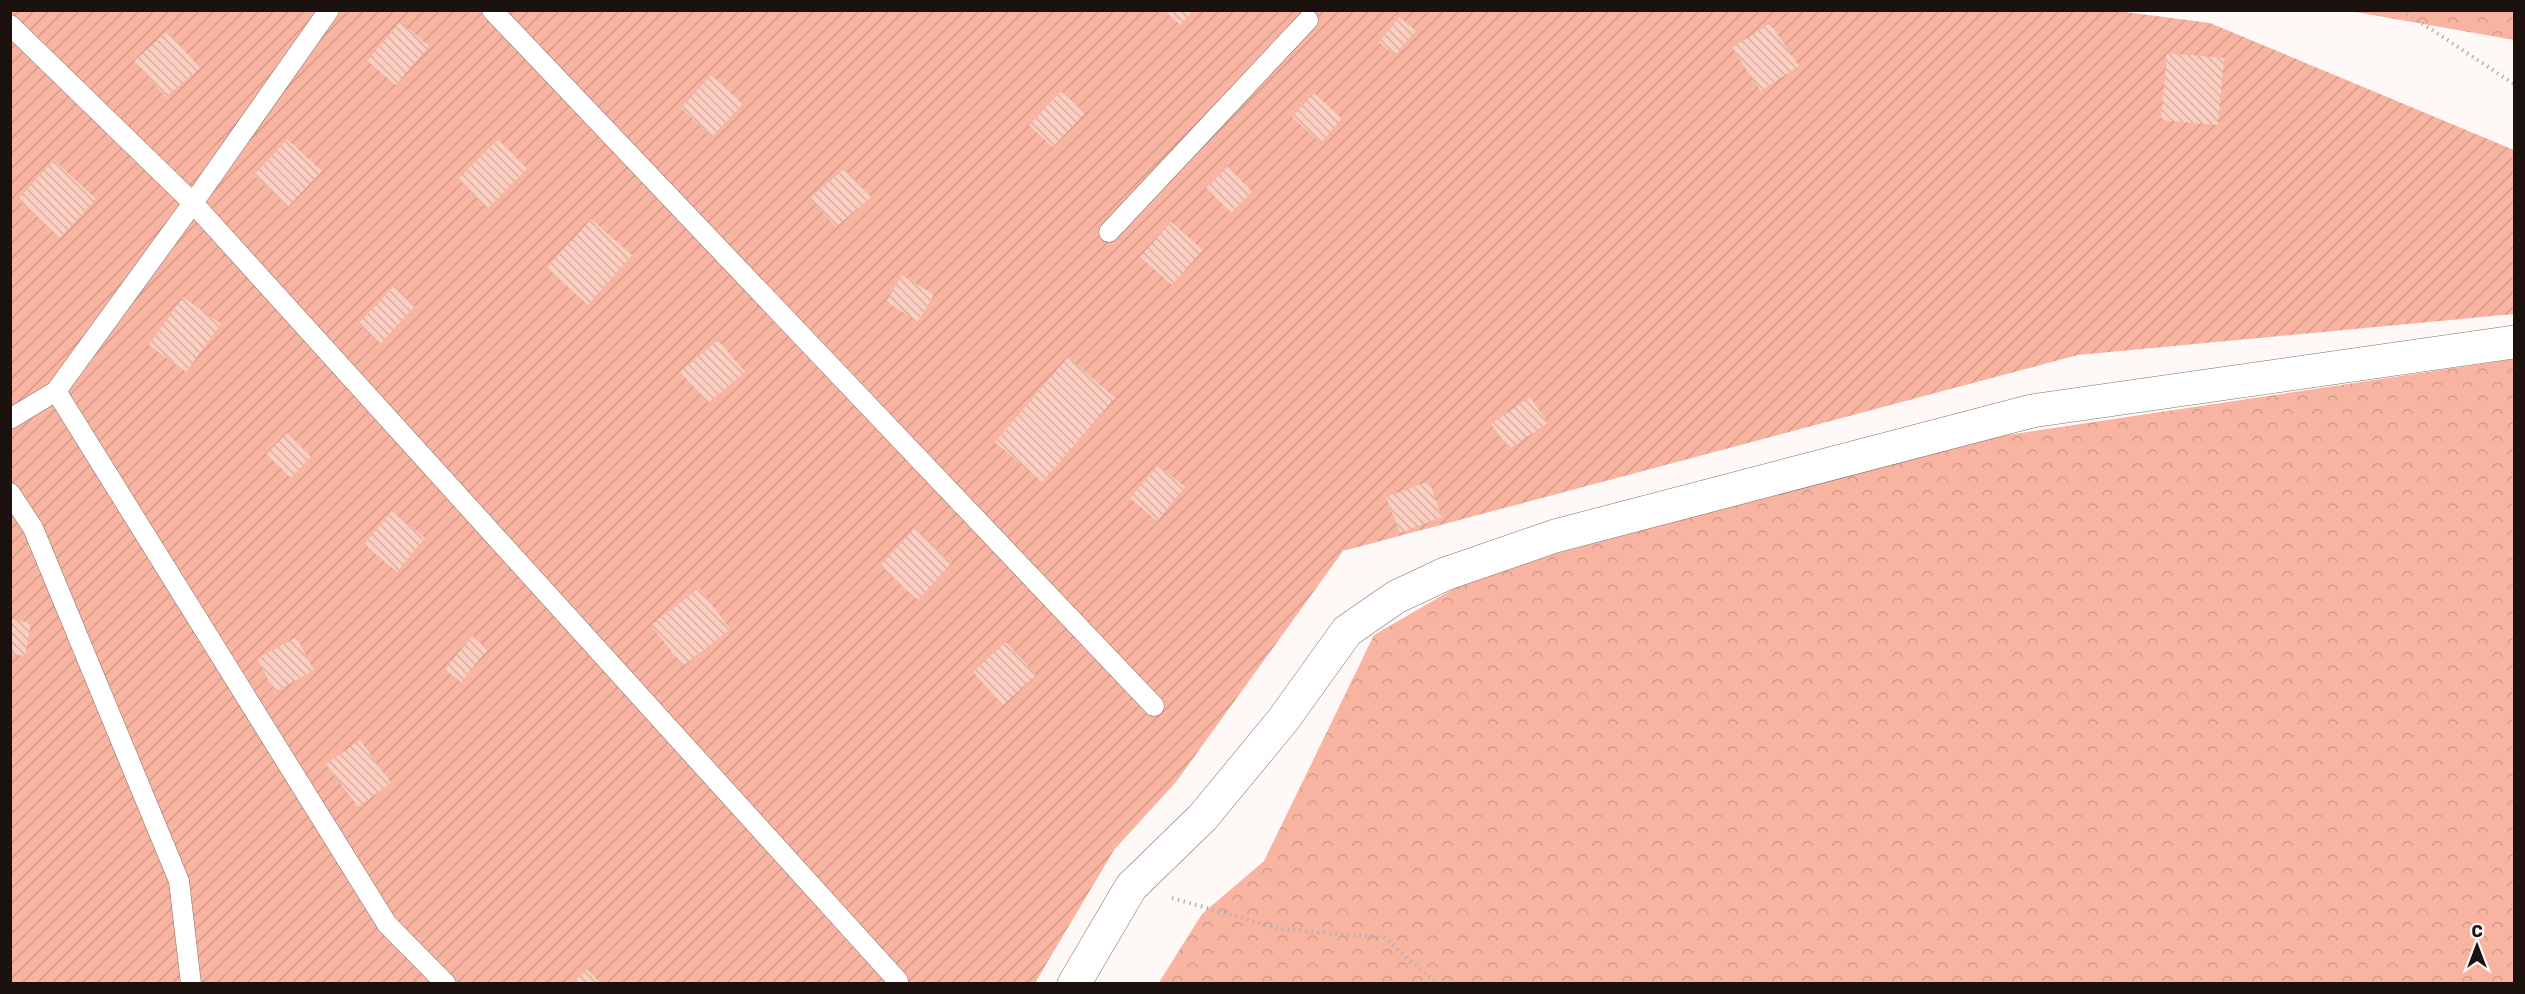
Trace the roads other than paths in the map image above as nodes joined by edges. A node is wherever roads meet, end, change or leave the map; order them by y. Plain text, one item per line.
1 (329, 10) edge
2 (492, 10) edge
3 (1308, 14) edge
4 (10, 25) edge
5 (193, 203) junction
6 (1109, 232) dead end
7 (2514, 342) edge
8 (56, 391) junction
9 (10, 419) edge
10 (10, 493) edge
11 (1154, 706) dead end
12 (898, 981) dead end
13 (191, 984) edge
14 (446, 984) edge
15 (1074, 984) edge

1 - 5 lane
2 - 11 lane
3 - 6 lane
4 - 5 lane
5 - 8 lane
5 - 12 lane
7 - 15 street
8 - 9 lane
8 - 14 lane
10 - 13 lane

